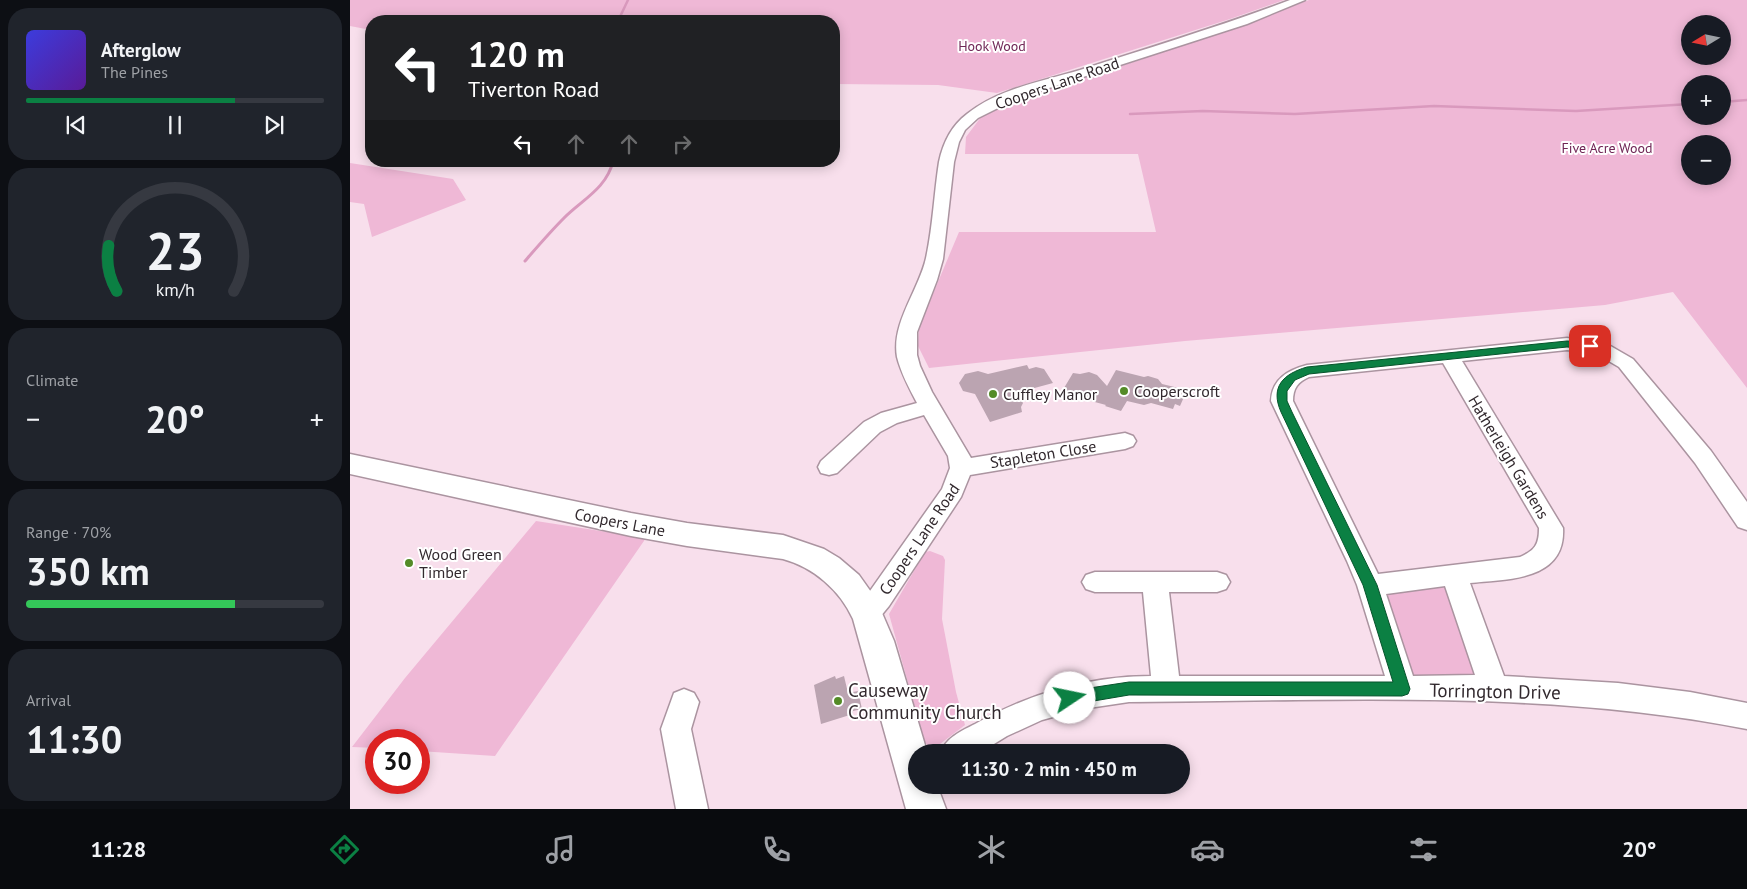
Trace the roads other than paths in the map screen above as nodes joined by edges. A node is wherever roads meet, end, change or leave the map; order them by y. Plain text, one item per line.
1 (1300, 0) edge
2 (1449, 357) junction
3 (931, 406) junction
4 (1125, 441) dead end
5 (350, 464) edge
6 (829, 467) dead end
7 (961, 468) junction
8 (1747, 521) edge
9 (1454, 575) junction
10 (1095, 582) dead end
11 (1217, 582) dead end
12 (1155, 583) junction
13 (1370, 585) junction
14 (866, 614) junction
15 (1166, 688) junction
16 (1494, 688) junction
17 (1402, 689) junction
18 (684, 702) dead end
19 (1747, 716) edge
20 (967, 744) edge
21 (908, 751) edge
22 (921, 794) edge
23 (692, 809) edge
24 (926, 809) edge

1 - 3 street, Coopers Lane Road
2 - 8 street
2 - 9 street, Hatherleigh Gardens
2 - 13 street
3 - 6 street
3 - 7 street, Coopers Lane Road
4 - 7 street, Stapleton Close
5 - 14 main road, Coopers Lane
7 - 14 street, Coopers Lane Road
9 - 13 street, Hatherleigh Gardens
9 - 16 street
10 - 12 street
11 - 12 street
12 - 15 street
13 - 17 street
14 - 21 main road, Coopers Lane
15 - 17 street, Torrington Drive
15 - 20 street, Torrington Drive
16 - 17 street, Torrington Drive
16 - 19 street, Torrington Drive
18 - 23 street
22 - 24 main road

